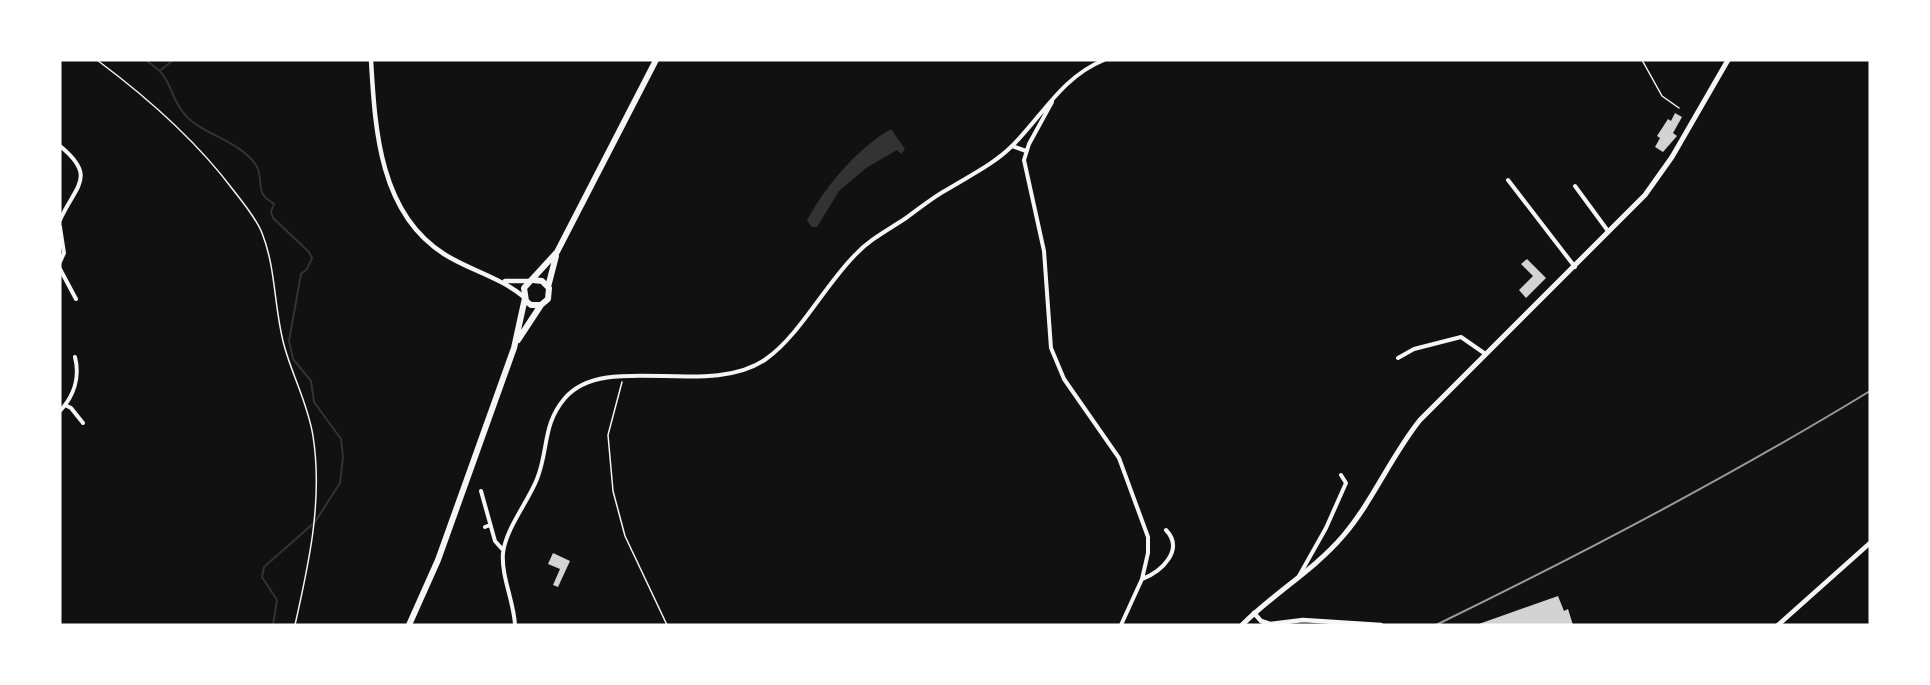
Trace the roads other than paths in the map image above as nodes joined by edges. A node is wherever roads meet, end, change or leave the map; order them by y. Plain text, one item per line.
1 (371, 60) edge
2 (656, 60) edge
3 (1104, 60) edge
4 (1728, 60) edge
5 (1056, 96) junction
6 (60, 146) edge
7 (1012, 146) junction
8 (1026, 151) junction
9 (1508, 180) dead end
10 (1575, 186) dead end
11 (60, 220) edge
12 (60, 227) edge
13 (1609, 233) junction
14 (556, 252) junction
15 (60, 262) edge
16 (1575, 267) junction
17 (60, 269) edge
18 (506, 281) junction
19 (532, 281) junction
20 (548, 287) junction
21 (524, 297) junction
22 (76, 299) dead end
23 (540, 305) junction
24 (514, 348) junction
25 (1484, 353) junction
26 (75, 357) dead end
27 (1398, 358) dead end
28 (65, 405) junction
29 (60, 411) edge
30 (84, 423) dead end
31 (1341, 475) dead end
32 (481, 491) dead end
33 (490, 525) junction
34 (485, 527) dead end
35 (1166, 530) dead end
36 (1870, 543) edge
37 (503, 550) junction
38 (1298, 577) junction
39 (1142, 579) junction
40 (1254, 613) junction
41 (1378, 624) edge
42 (409, 625) edge
43 (515, 625) edge
44 (1121, 625) edge
45 (1242, 625) edge
46 (1778, 625) edge

1 - 18 street
2 - 14 main road
3 - 5 street
4 - 13 main road
5 - 7 street
5 - 8 street
6 - 11 street
7 - 8 street
7 - 37 street
8 - 39 street
9 - 16 street
10 - 13 street
12 - 15 street
13 - 16 main road
14 - 19 main road
14 - 20 main road
16 - 25 main road
17 - 22 street
18 - 19 street
18 - 21 street
19 - 20 main road
19 - 21 main road
20 - 23 main road
21 - 23 main road
21 - 24 main road
23 - 24 main road
24 - 42 main road
25 - 27 street
25 - 38 main road
26 - 28 street
28 - 29 street
28 - 30 street
31 - 38 street
32 - 33 street
33 - 34 street
33 - 37 street
35 - 39 street
36 - 46 street
37 - 43 street
38 - 40 main road
39 - 44 street
40 - 41 street
40 - 45 main road

